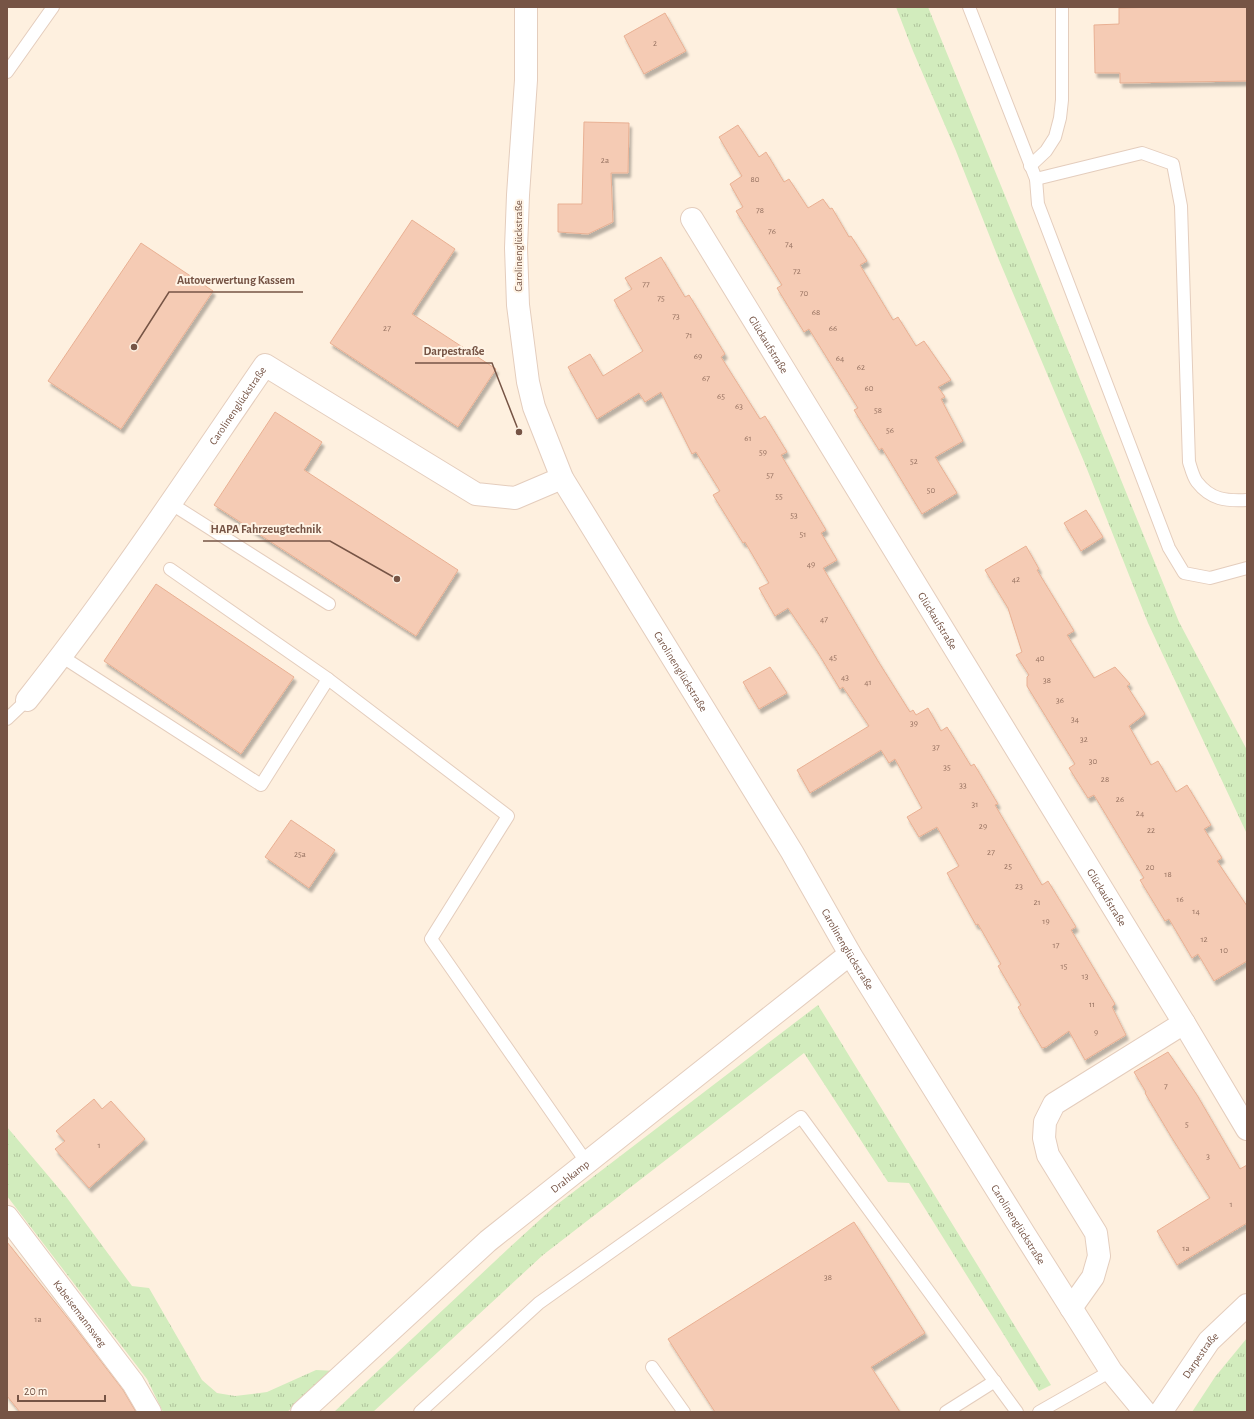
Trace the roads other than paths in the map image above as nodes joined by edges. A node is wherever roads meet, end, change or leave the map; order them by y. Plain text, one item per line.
1 (53, 7) edge
2 (526, 7) edge
3 (969, 7) edge
4 (1062, 7) edge
5 (7, 72) edge
6 (1030, 166) junction
7 (1036, 179) junction
8 (692, 219) dead end
9 (562, 478) junction
10 (1247, 500) edge
11 (170, 503) junction
12 (170, 568) dead end
13 (1247, 568) edge
14 (329, 604) dead end
15 (61, 656) junction
16 (328, 679) junction
17 (27, 700) joint
18 (7, 719) edge
19 (850, 954) junction
20 (1184, 1023) junction
21 (1247, 1129) edge
22 (587, 1163) junction
23 (7, 1217) edge
24 (1247, 1305) edge
25 (1071, 1308) junction
26 (652, 1367) dead end
27 (1111, 1370) junction
28 (995, 1381) junction
29 (150, 1412) edge
30 (302, 1412) edge
31 (420, 1412) edge
32 (684, 1412) edge
33 (946, 1412) edge
34 (1017, 1412) edge
35 (1039, 1412) edge
36 (1145, 1412) edge
37 (1161, 1412) edge

1 - 5 lane
2 - 9 street, Carolinenglückstraße
3 - 6 lane
4 - 6 lane
6 - 7 lane
7 - 10 lane
7 - 13 lane
8 - 20 street, Glückaufstraße
9 - 11 street, Carolinenglückstraße
9 - 19 street, Carolinenglückstraße
11 - 14 lane
11 - 15 street, Carolinenglückstraße
12 - 16 lane
15 - 16 lane
15 - 17 street, Carolinenglückstraße
16 - 22 lane
17 - 18 lane
19 - 22 street, Drahkamp
19 - 25 street, Carolinenglückstraße
20 - 21 street, Glückaufstraße
20 - 25 street
22 - 30 street, Drahkamp
23 - 29 street, Kabeisemannsweg
24 - 37 street, Darpestraße
25 - 27 street, Carolinenglückstraße
26 - 32 lane
27 - 35 lane
27 - 36 street, Carolinenglückstraße
28 - 31 lane
28 - 33 lane
28 - 34 lane

